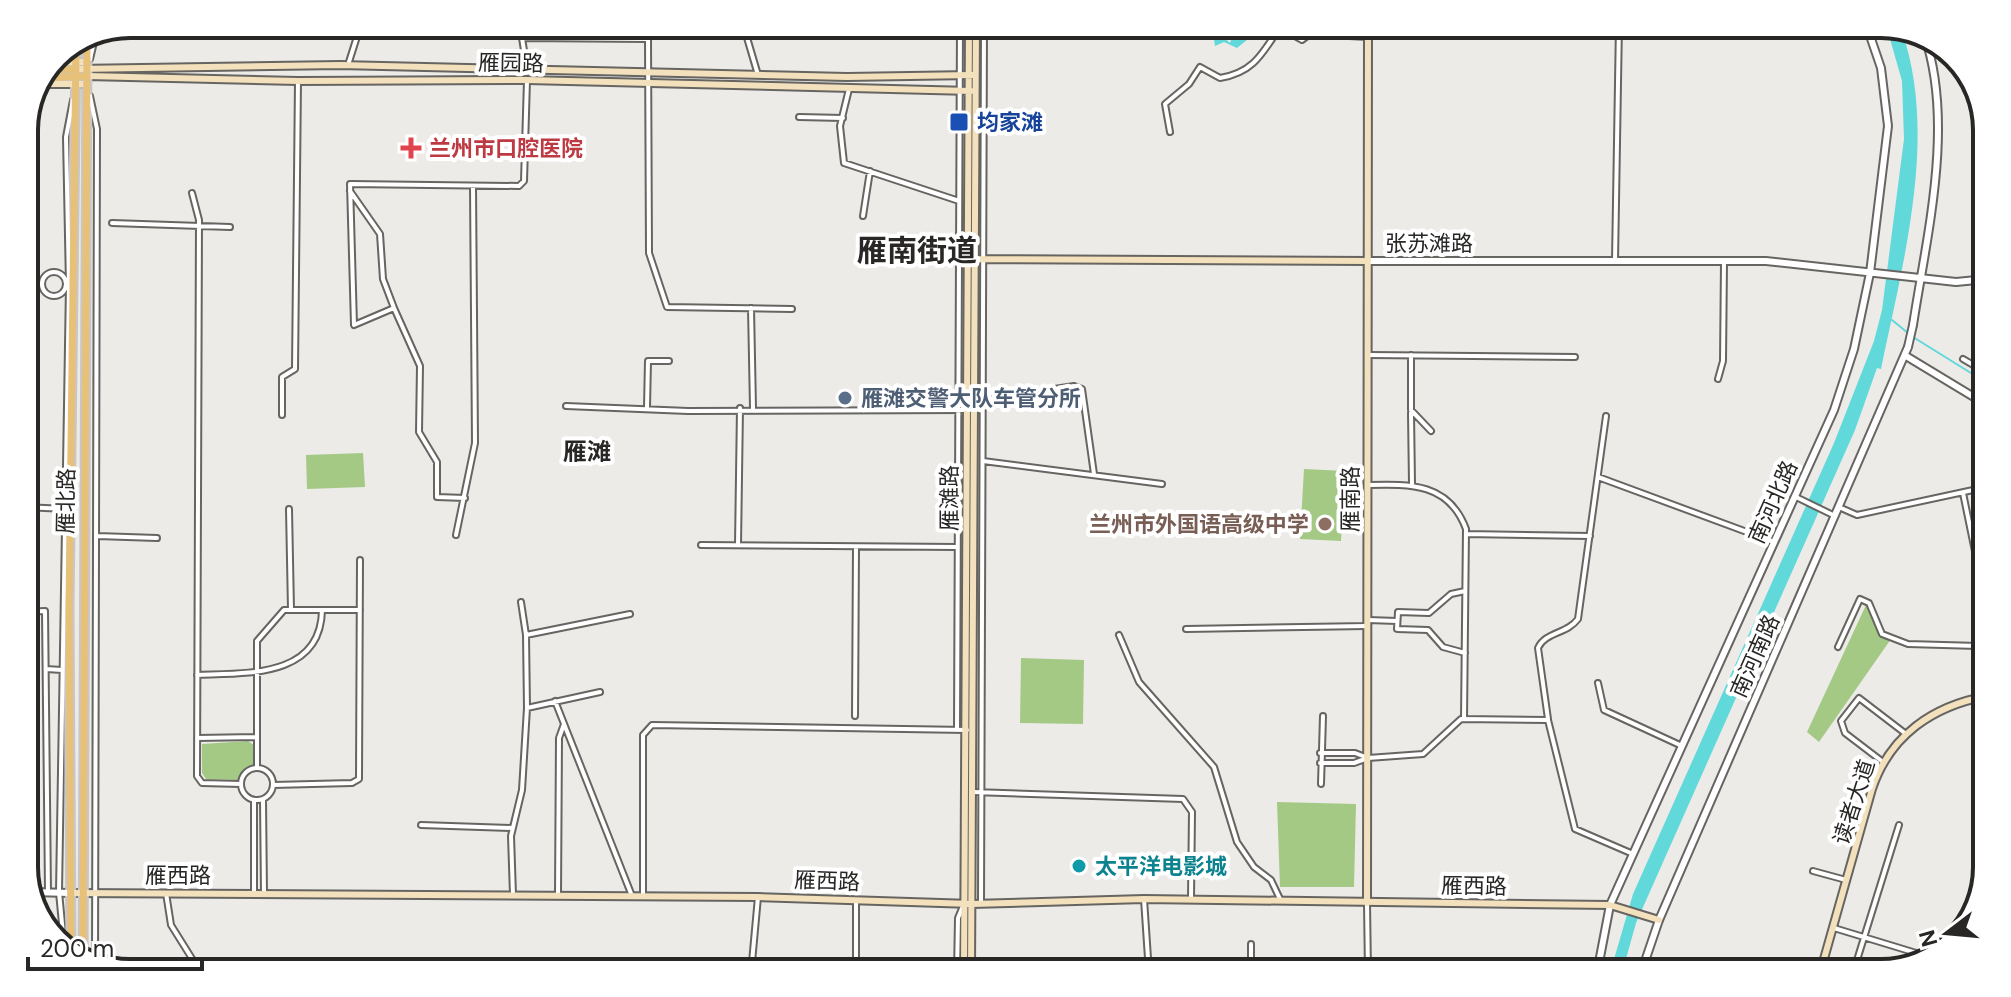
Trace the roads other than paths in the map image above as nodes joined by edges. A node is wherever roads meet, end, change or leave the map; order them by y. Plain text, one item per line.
1 (357, 38) edge
2 (747, 38) edge
3 (960, 38) edge
4 (970, 38) edge
5 (975, 38) edge
6 (984, 38) edge
7 (1273, 38) edge
8 (1368, 38) edge
9 (1619, 38) edge
10 (1871, 38) edge
11 (93, 46) edge
12 (87, 49) edge
13 (1928, 51) edge
14 (75, 57) edge
15 (348, 65) junction
16 (63, 67) edge
17 (527, 69) junction
18 (60, 71) edge
19 (76, 73) junction
20 (87, 73) junction
21 (648, 73) junction
22 (758, 75) junction
23 (960, 75) junction
24 (972, 75) junction
25 (55, 76) edge
26 (527, 80) junction
27 (53, 81) edge
28 (298, 81) junction
29 (648, 84) junction
30 (849, 89) junction
31 (961, 91) junction
32 (972, 91) junction
33 (984, 91) junction
34 (799, 117) dead end
35 (843, 118) junction
36 (1170, 132) dead end
37 (870, 171) junction
38 (473, 186) junction
39 (350, 191) junction
40 (192, 193) dead end
41 (959, 201) junction
42 (863, 216) dead end
43 (112, 223) dead end
44 (199, 226) junction
45 (230, 227) dead end
46 (976, 259) junction
47 (959, 260) junction
48 (1368, 261) junction
49 (1615, 261) junction
50 (1724, 261) junction
51 (1870, 273) junction
52 (1920, 278) junction
53 (1973, 280) edge
54 (38, 284) edge
55 (42, 284) junction
56 (70, 284) junction
57 (86, 286) junction
58 (394, 308) junction
59 (751, 308) junction
60 (792, 309) dead end
61 (1368, 355) junction
62 (1411, 355) junction
63 (1906, 356) junction
64 (1575, 357) dead end
65 (1963, 359) dead end
66 (669, 361) dead end
67 (1973, 365) edge
68 (1718, 379) dead end
69 (1973, 397) edge
70 (982, 400) junction
71 (566, 406) dead end
72 (647, 407) junction
73 (740, 408) junction
74 (753, 408) junction
75 (958, 409) junction
76 (972, 410) junction
77 (1411, 410) junction
78 (282, 415) dead end
79 (1606, 416) dead end
80 (1431, 431) dead end
81 (983, 461) junction
82 (1094, 474) junction
83 (1598, 477) junction
84 (1162, 484) dead end
85 (1412, 484) junction
86 (1368, 485) junction
87 (1973, 490) edge
88 (1963, 493) junction
89 (1795, 496) junction
90 (465, 498) junction
91 (38, 508) edge
92 (1841, 508) junction
93 (68, 509) junction
94 (289, 509) dead end
95 (1837, 517) junction
96 (957, 529) junction
97 (967, 529) junction
98 (1466, 534) junction
99 (456, 535) dead end
100 (97, 536) junction
101 (1590, 536) junction
102 (157, 538) dead end
103 (1774, 542) junction
104 (1973, 542) edge
105 (701, 545) dead end
106 (738, 545) junction
107 (856, 547) junction
108 (957, 547) junction
109 (360, 560) dead end
110 (1465, 591) junction
111 (521, 602) dead end
112 (291, 610) junction
113 (322, 610) junction
114 (360, 610) junction
115 (38, 611) edge
116 (630, 614) dead end
117 (1397, 621) junction
118 (1368, 623) junction
119 (1186, 629) dead end
120 (526, 635) junction
121 (1119, 635) dead end
122 (1973, 646) edge
123 (1838, 647) dead end
124 (1465, 653) junction
125 (46, 669) junction
126 (62, 670) junction
127 (255, 673) junction
128 (197, 675) junction
129 (1598, 683) dead end
130 (600, 692) dead end
131 (1973, 700) edge
132 (555, 701) junction
133 (527, 708) junction
134 (855, 716) dead end
135 (1323, 716) dead end
136 (1464, 719) junction
137 (1548, 720) junction
138 (564, 724) junction
139 (957, 730) junction
140 (970, 730) junction
141 (1906, 734) junction
142 (256, 737) junction
143 (197, 738) junction
144 (1682, 746) junction
145 (1320, 753) junction
146 (1368, 758) junction
147 (1883, 762) junction
148 (1320, 763) junction
149 (257, 768) junction
150 (241, 784) junction
151 (1321, 784) dead end
152 (273, 785) junction
153 (977, 792) junction
154 (263, 799) junction
155 (254, 800) junction
156 (421, 825) dead end
157 (1899, 825) dead end
158 (512, 828) junction
159 (1633, 854) junction
160 (1813, 871) dead end
161 (1848, 880) junction
162 (42, 892) edge
163 (48, 892) junction
164 (59, 892) junction
165 (95, 892) junction
166 (71, 893) junction
167 (83, 893) junction
168 (166, 893) junction
169 (254, 894) junction
170 (264, 894) junction
171 (513, 895) junction
172 (558, 896) junction
173 (632, 896) junction
174 (643, 896) junction
175 (758, 897) junction
176 (1144, 899) junction
177 (856, 900) junction
178 (1191, 901) junction
179 (1280, 902) junction
180 (981, 903) junction
181 (1367, 903) junction
182 (968, 904) junction
183 (1610, 905) junction
184 (1659, 920) junction
185 (1834, 928) junction
186 (63, 930) edge
187 (71, 937) edge
188 (1865, 937) junction
189 (1251, 944) dead end
190 (83, 946) edge
191 (95, 952) edge
192 (1915, 953) edge
193 (192, 959) edge
194 (752, 959) edge
195 (856, 959) edge
196 (957, 959) edge
197 (965, 959) edge
198 (970, 959) edge
199 (1148, 959) edge
200 (1251, 959) edge
201 (1368, 959) edge
202 (1600, 959) edge
203 (1646, 959) edge
204 (1824, 959) edge
205 (1858, 959) edge

1 - 15 street
2 - 22 street
3 - 23 street, 雁滩路
4 - 24 main road, 雁滩路
5 - 24 main road, 雁滩路
6 - 33 street, 雁滩路
7 - 36 street
8 - 48 main road, 雁南路
9 - 49 street
10 - 51 street, 南河北路
11 - 20 street
12 - 20 main road, 雁北路
13 - 52 street
14 - 19 main road, 雁北路
15 - 17 main road, 雁园路
15 - 20 main road, 雁园路
16 - 19 main road, 雁园路
17 - 21 main road, 雁园路
17 - 21 street
17 - 26 main road
18 - 19 main road, 雁园路
19 - 20 main road, 雁园路
19 - 20 main road, 雁园路
19 - 25 main road, 雁园路
19 - 27 main road, 雁园路
19 - 56 main road, 雁北路
20 - 28 main road, 雁园路
20 - 57 main road, 雁北路
20 - 100 street
21 - 22 main road, 雁园路
21 - 29 street
22 - 23 main road, 雁园路
23 - 24 main road, 雁园路
23 - 31 street, 雁滩路
24 - 32 main road, 雁滩路
26 - 28 main road, 雁园路
26 - 29 main road, 雁园路
26 - 38 street
28 - 78 street
29 - 30 main road, 雁园路
29 - 59 street
30 - 31 main road, 雁园路
30 - 35 street
31 - 32 main road, 雁园路
31 - 41 street, 雁滩路
32 - 33 street
32 - 46 main road, 雁滩路
33 - 46 street, 雁滩路
34 - 35 street
35 - 37 street
37 - 41 street
37 - 42 street
38 - 39 street
38 - 90 street
39 - 58 street
39 - 58 street
40 - 44 street
41 - 47 street, 雁滩路
43 - 44 street
44 - 45 street
44 - 128 street
46 - 47 street
46 - 48 main road, 张苏滩路
46 - 70 street, 雁滩路
46 - 76 main road, 雁滩路
47 - 75 street, 雁滩路
48 - 49 street, 张苏滩路
48 - 61 main road, 雁南路
49 - 50 street, 张苏滩路
50 - 51 street, 张苏滩路
50 - 68 street
51 - 52 street, 张苏滩路
51 - 89 street, 南河北路
52 - 53 street
52 - 63 street, 南河南路, bridge
54 - 55 street
55 - 56 street
55 - 56 street
56 - 57 street
56 - 93 main road, 雁北路
57 - 167 main road, 雁北路
58 - 90 street
59 - 60 street
59 - 74 street
61 - 62 street
61 - 86 main road, 雁南路
62 - 64 street
62 - 77 street
63 - 69 street
63 - 92 street, 南河南路
65 - 67 street
66 - 72 street
70 - 81 street, 雁滩路
70 - 82 street
71 - 72 street
72 - 73 street
73 - 74 street
73 - 106 street
74 - 75 street
75 - 76 street
75 - 96 street, 雁滩路
76 - 97 main road, 雁滩路
76 - 140 main road, 雁滩路
77 - 80 street
77 - 85 street
79 - 83 street
81 - 82 street
81 - 153 street, 雁滩路
82 - 84 street
83 - 101 street
83 - 103 street
85 - 86 street
85 - 98 street
86 - 118 main road, 雁南路
87 - 88 street
88 - 92 street
88 - 104 street
89 - 95 street
89 - 103 street, 南河北路
90 - 99 street
91 - 93 street
92 - 95 street, 南河南路
93 - 126 street
93 - 166 main road, 雁北路
94 - 112 street
95 - 184 street, 南河南路
96 - 97 street
96 - 108 street, 雁滩路
97 - 140 main road, 雁滩路
98 - 101 street
98 - 110 street
100 - 102 street
100 - 165 street
101 - 137 street
103 - 144 street, 南河北路
105 - 106 street
106 - 107 street
107 - 108 street
107 - 134 street
108 - 139 street, 雁滩路
109 - 114 street
110 - 117 street
110 - 124 street
111 - 120 street
112 - 113 street
112 - 127 street
113 - 114 street
113 - 127 street
114 - 152 street
115 - 125 street
116 - 120 street
117 - 118 street
117 - 124 street
118 - 119 street
118 - 146 main road, 雁南路
120 - 133 street
121 - 179 street
122 - 123 street
124 - 136 street
125 - 126 street
125 - 163 street
126 - 164 street
127 - 128 street
127 - 142 street
128 - 143 street
129 - 144 street
130 - 132 street
131 - 141 main road, 读者大道
132 - 133 street
132 - 138 street
133 - 158 street
135 - 145 street
136 - 137 street
136 - 146 street
137 - 159 street
138 - 172 street
138 - 173 street
139 - 140 street
139 - 174 street
140 - 153 main road, 雁滩路
140 - 182 main road, 雁滩路
141 - 147 main road, 读者大道
141 - 147 street
142 - 143 street
142 - 149 street
143 - 150 street
144 - 159 street, 南河北路
145 - 146 street
145 - 148 street
146 - 148 street
146 - 181 main road, 雁南路
147 - 161 main road, 读者大道
148 - 151 street
149 - 150 street
149 - 152 street
150 - 155 street
152 - 154 street
153 - 178 street
153 - 180 street, 雁滩路
153 - 182 main road, 雁滩路
154 - 155 street
154 - 170 street
155 - 169 street
156 - 158 street
157 - 188 street
158 - 171 street
159 - 183 street, 南河北路
160 - 161 street
161 - 185 main road, 读者大道
162 - 163 street, 雁西路
163 - 164 street, 雁西路
164 - 166 street, 雁西路
164 - 186 street
165 - 167 main road, 雁西路
165 - 168 main road, 雁西路
165 - 191 street
166 - 167 main road, 雁西路
166 - 187 main road, 雁北路
167 - 190 main road, 雁北路
168 - 169 main road, 雁西路
168 - 193 street
169 - 170 main road, 雁西路
170 - 171 main road, 雁西路
171 - 172 main road, 雁西路
172 - 173 main road, 雁西路
173 - 174 main road, 雁西路
174 - 175 main road, 雁西路
175 - 177 main road, 雁西路
175 - 194 street
176 - 178 main road, 雁西路
176 - 180 main road, 雁西路
176 - 199 street
177 - 182 main road, 雁西路
177 - 195 street
178 - 179 main road, 雁西路
179 - 181 main road, 雁西路
180 - 182 main road, 雁西路
181 - 183 main road, 雁西路
181 - 201 street, 雁南路
182 - 196 street
182 - 197 main road, 雁滩路
182 - 198 main road, 雁滩路
183 - 184 main road, 雁西路
183 - 202 street, 南河北路
184 - 203 street, 南河南路
185 - 188 street
185 - 204 main road, 读者大道
188 - 192 street
188 - 205 street
189 - 200 street

